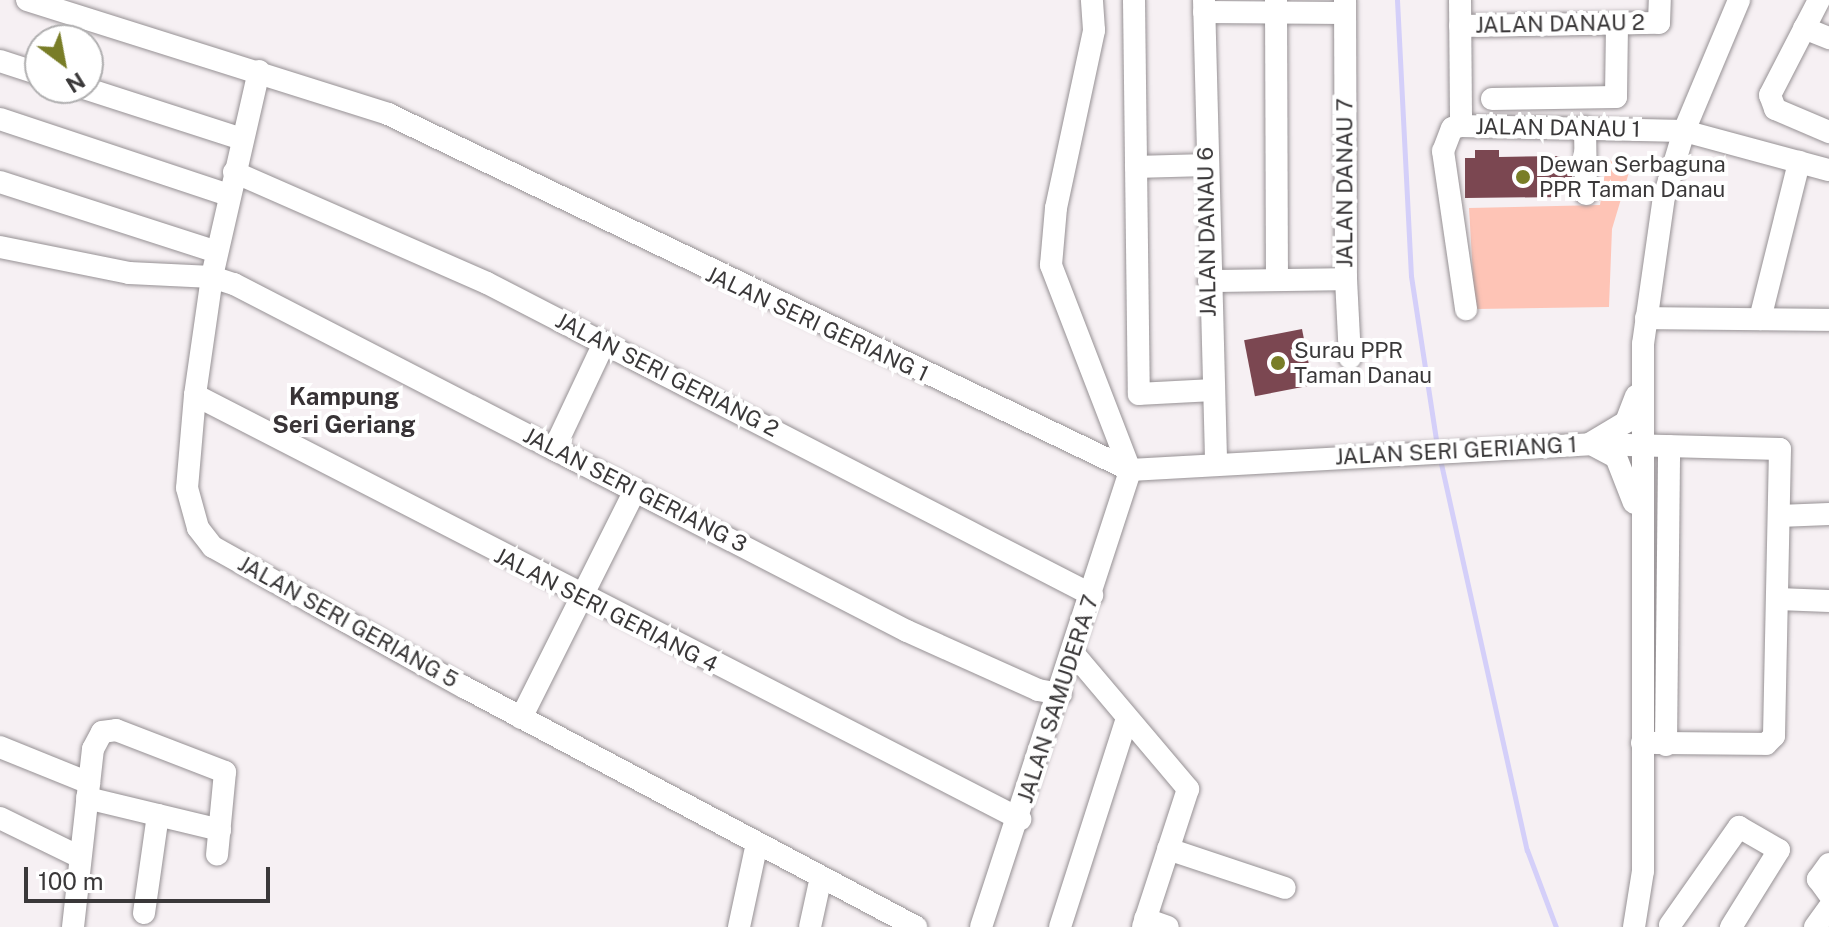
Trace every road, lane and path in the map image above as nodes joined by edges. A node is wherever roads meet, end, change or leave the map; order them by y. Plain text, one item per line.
1 (27, 0) edge
2 (1092, 0) edge
3 (1134, 0) edge
4 (1460, 0) edge
5 (1660, 0) edge
6 (1739, 0) edge
7 (1819, 0) edge
8 (1204, 6) edge
9 (1276, 6) edge
10 (1345, 7) edge
11 (1617, 24) junction
12 (1460, 26) junction
13 (1804, 28) junction
14 (1829, 38) edge
15 (0, 61) edge
16 (24, 69) edge
17 (259, 71) junction
18 (104, 94) edge
19 (1492, 99) dead end
20 (0, 119) edge
21 (1461, 126) junction
22 (1585, 127) junction
23 (1639, 129) junction
24 (1684, 131) junction
25 (1829, 132) edge
26 (242, 139) junction
27 (1799, 162) junction
28 (1206, 165) junction
29 (1136, 167) junction
30 (1829, 170) edge
31 (234, 172) junction
32 (1671, 173) junction
33 (0, 182) edge
34 (1586, 194) dead end
35 (228, 195) junction
36 (0, 247) edge
37 (217, 252) junction
38 (212, 277) junction
39 (1346, 279) junction
40 (1277, 280) junction
41 (1209, 281) junction
42 (1466, 309) dead end
43 (1646, 318) junction
44 (1760, 319) junction
45 (1829, 320) edge
46 (604, 343) junction
47 (1350, 358) dead end
48 (1640, 379) junction
49 (1212, 390) junction
50 (195, 395) junction
51 (1590, 444) junction
52 (1641, 445) junction
53 (1669, 446) junction
54 (554, 449) junction
55 (1216, 465) junction
56 (1130, 470) junction
57 (635, 490) junction
58 (1829, 514) edge
59 (1779, 516) junction
60 (1640, 520) junction
61 (1668, 588) junction
62 (1642, 590) junction
63 (1092, 595) junction
64 (583, 598) junction
65 (1778, 599) junction
66 (1829, 601) edge
67 (1074, 654) junction
68 (1061, 694) junction
69 (521, 718) junction
70 (1127, 718) junction
71 (1642, 743) junction
72 (1666, 745) junction
73 (0, 747) edge
74 (88, 790) junction
75 (158, 815) junction
76 (0, 818) edge
77 (1020, 819) junction
78 (220, 830) junction
79 (757, 843) junction
80 (1168, 849) junction
81 (217, 855) dead end
82 (80, 857) junction
83 (1829, 864) edge
84 (821, 877) junction
85 (1285, 888) dead end
86 (1829, 894) edge
87 (1829, 908) edge
88 (144, 913) dead end
89 (876, 917) edge
90 (1635, 921) edge
91 (1144, 923) edge
92 (73, 926) edge
93 (1671, 926) edge
94 (739, 927) edge
95 (810, 927) edge
96 (916, 927) edge
97 (981, 927) edge
98 (1060, 927) edge
99 (1168, 927) edge
100 (1731, 927) edge
101 (1815, 927) edge

1 - 17 street, JALAN SERI GERIANG 1
2 - 56 street
3 - 29 street
4 - 12 street, JALAN DANAU 1
5 - 11 street, JALAN DANAU 2
6 - 24 street
7 - 13 street
8 - 9 street
8 - 28 street, JALAN DANAU 6
9 - 10 street
9 - 40 street
10 - 39 street, JALAN DANAU 7
11 - 12 street, JALAN DANAU 2
11 - 19 street
12 - 21 street, JALAN DANAU 1
13 - 14 street
13 - 25 street
15 - 16 street
17 - 26 street, JALAN SERI GERIANG 5
17 - 56 street, JALAN SERI GERIANG 1
18 - 26 street
20 - 35 street
21 - 22 street, JALAN DANAU 1
21 - 42 street
22 - 23 street, JALAN DANAU 1
22 - 34 street
23 - 24 street, JALAN DANAU 1
23 - 32 street
24 - 27 street, JALAN DANAU 1
24 - 32 street
26 - 31 street, JALAN SERI GERIANG 5
27 - 30 street, JALAN DANAU 1
27 - 44 street
28 - 29 street
28 - 41 street, JALAN DANAU 6
29 - 49 street
31 - 35 street, JALAN SERI GERIANG 5
31 - 46 street, JALAN SERI GERIANG 2
32 - 43 street
33 - 37 street
35 - 37 street, JALAN SERI GERIANG 5
36 - 38 street
37 - 38 street, JALAN SERI GERIANG 5
38 - 50 street, JALAN SERI GERIANG 5
38 - 54 street, JALAN SERI GERIANG 3
39 - 40 street, JALAN DANAU 7
39 - 47 street
40 - 41 street, JALAN DANAU 7
41 - 49 street, JALAN DANAU 6
43 - 44 street
43 - 48 street
44 - 45 street
46 - 54 street
46 - 63 street, JALAN SERI GERIANG 2
48 - 51 street
48 - 52 street
49 - 55 street, JALAN DANAU 6
50 - 64 street, JALAN SERI GERIANG 4
50 - 69 street, JALAN SERI GERIANG 5
51 - 52 street, JALAN SERI GERIANG 1
51 - 55 street, JALAN SERI GERIANG 1
51 - 60 street
52 - 53 street, JALAN SERI GERIANG 1
52 - 60 street
53 - 59 street, JALAN SERI GERIANG 1
53 - 61 street
54 - 57 street, JALAN SERI GERIANG 3
55 - 56 street, JALAN SERI GERIANG 1
56 - 63 street, JALAN SAMUDERA 7
57 - 64 street
57 - 68 street, JALAN SERI GERIANG 3
58 - 59 street
59 - 65 street
60 - 62 street
61 - 62 street
61 - 72 street
62 - 71 street
63 - 67 street, JALAN SAMUDERA 7
64 - 69 street
64 - 77 street, JALAN SERI GERIANG 4
65 - 66 street
65 - 72 street
67 - 68 street, JALAN SAMUDERA 7
67 - 70 street
68 - 77 street, JALAN SAMUDERA 7
69 - 79 street, JALAN SERI GERIANG 5
70 - 80 street
70 - 98 street
71 - 72 street
71 - 90 street
73 - 74 street
74 - 75 street
74 - 78 street
74 - 82 street
75 - 78 street
75 - 88 street
76 - 82 street
77 - 97 street, JALAN SAMUDERA 7
78 - 81 street
79 - 84 street, JALAN SERI GERIANG 5
79 - 94 street
80 - 85 street
80 - 91 street
82 - 92 street
83 - 86 street
84 - 89 street, JALAN SERI GERIANG 5
84 - 95 street
87 - 101 street
89 - 96 street, JALAN SERI GERIANG 5
90 - 93 street
91 - 99 street
93 - 100 street

